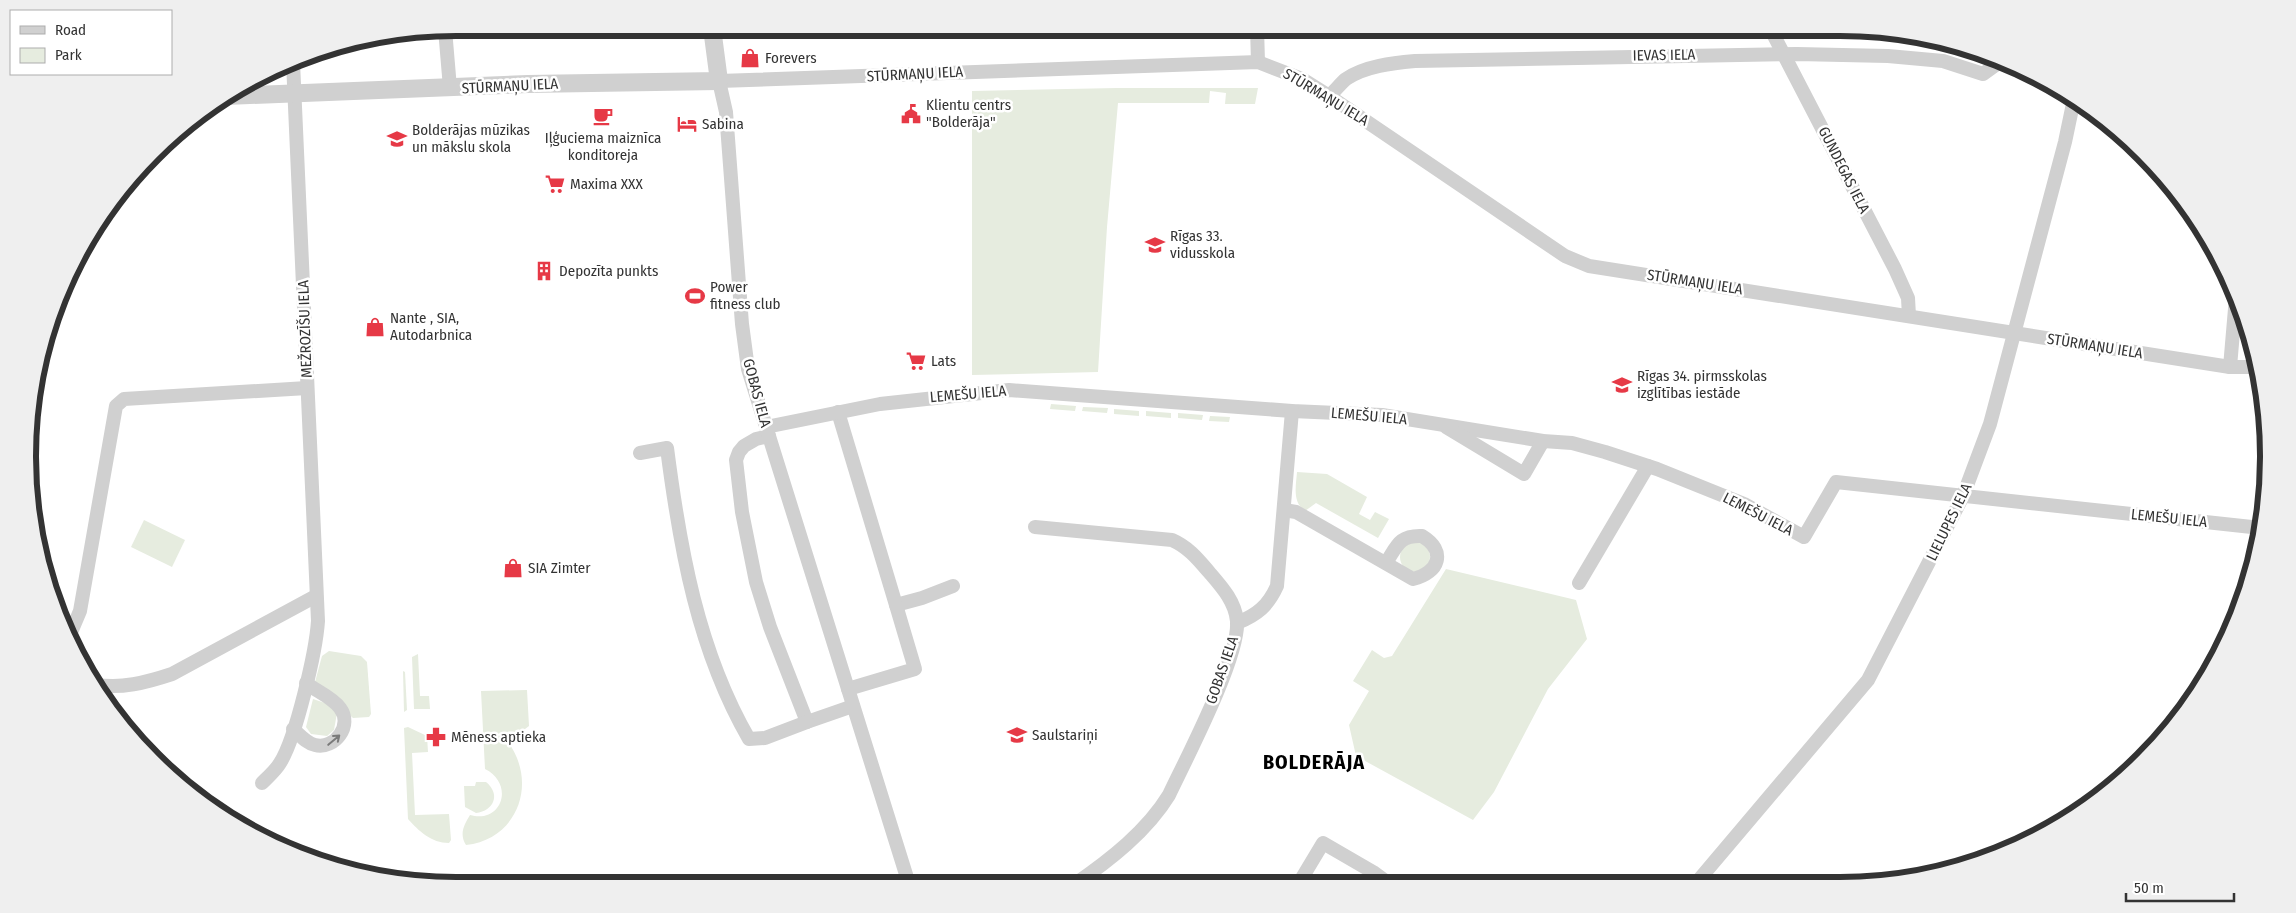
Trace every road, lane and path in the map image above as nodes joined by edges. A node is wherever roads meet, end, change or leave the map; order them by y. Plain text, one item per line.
1 (446, 36) edge
2 (713, 36) edge
3 (1257, 36) edge
4 (1774, 36) edge
5 (1783, 53) junction
6 (1258, 62) junction
7 (1994, 66) edge
8 (294, 69) edge
9 (719, 81) junction
10 (450, 88) junction
11 (296, 93) junction
12 (242, 95) edge
13 (1330, 96) junction
14 (2072, 107) edge
15 (2235, 314) edge
16 (1909, 316) junction
17 (2013, 334) junction
18 (2230, 367) junction
19 (2250, 367) edge
20 (307, 388) junction
21 (1292, 411) junction
22 (838, 412) junction
23 (1439, 423) junction
24 (767, 431) junction
25 (1543, 441) junction
26 (640, 453) dead end
27 (1648, 466) junction
28 (1963, 496) junction
29 (1284, 510) junction
30 (1035, 527) dead end
31 (2254, 527) edge
32 (1386, 563) dead end
33 (1579, 583) dead end
34 (953, 586) dead end
35 (316, 596) junction
36 (896, 605) junction
37 (1237, 622) junction
38 (73, 627) edge
39 (306, 683) junction
40 (104, 684) edge
41 (848, 689) junction
42 (853, 706) junction
43 (807, 722) junction
44 (293, 729) junction
45 (262, 783) dead end
46 (906, 877) edge
47 (1085, 877) edge
48 (1303, 877) edge
49 (1380, 877) edge
50 (1702, 877) edge

1 - 10 street
2 - 9 street, GOBAS IELA
3 - 6 street
4 - 5 street, GUNDEGAS IELA
5 - 7 street, IEVAS IELA
5 - 13 street, IEVAS IELA
5 - 16 street, GUNDEGAS IELA
6 - 9 street, STŪRMAŅU IELA
6 - 13 street, STŪRMAŅU IELA
8 - 11 street, MEŽROZĪŠU IELA
9 - 10 street, STŪRMAŅU IELA
9 - 24 street, GOBAS IELA
10 - 11 street, STŪRMAŅU IELA
11 - 12 street, STŪRMAŅU IELA
11 - 20 street, MEŽROZĪŠU IELA
13 - 16 street, STŪRMAŅU IELA
14 - 17 street, LIELUPES IELA
15 - 18 street
16 - 17 street, STŪRMAŅU IELA
17 - 18 street, STŪRMAŅU IELA
17 - 28 street, LIELUPES IELA
18 - 19 street, STŪRMAŅU IELA
20 - 35 street, MEŽROZĪŠU IELA
20 - 38 street
21 - 22 street, LEMEŠU IELA
21 - 23 street, LEMEŠU IELA
21 - 29 street
22 - 24 street, LEMEŠU IELA
22 - 36 street
23 - 25 street, LEMEŠU IELA
23 - 25 street
24 - 41 street, GOBAS IELA
24 - 43 street, LEMEŠU IELA
25 - 27 street, LEMEŠU IELA
26 - 43 street
27 - 28 street, LEMEŠU IELA
27 - 33 street
28 - 31 street, LEMEŠU IELA
28 - 50 street, LIELUPES IELA
29 - 32 street
29 - 37 street
30 - 37 street, GOBAS IELA
34 - 36 street
35 - 39 street, MEŽROZĪŠU IELA
35 - 40 street
36 - 41 street
37 - 47 street, GOBAS IELA
39 - 44 street, MEŽROZĪŠU IELA
44 -> 39 street
41 - 42 street, GOBAS IELA
42 - 43 street
42 - 46 street, GOBAS IELA
44 - 45 street, MEŽROZĪŠU IELA
48 - 49 street

